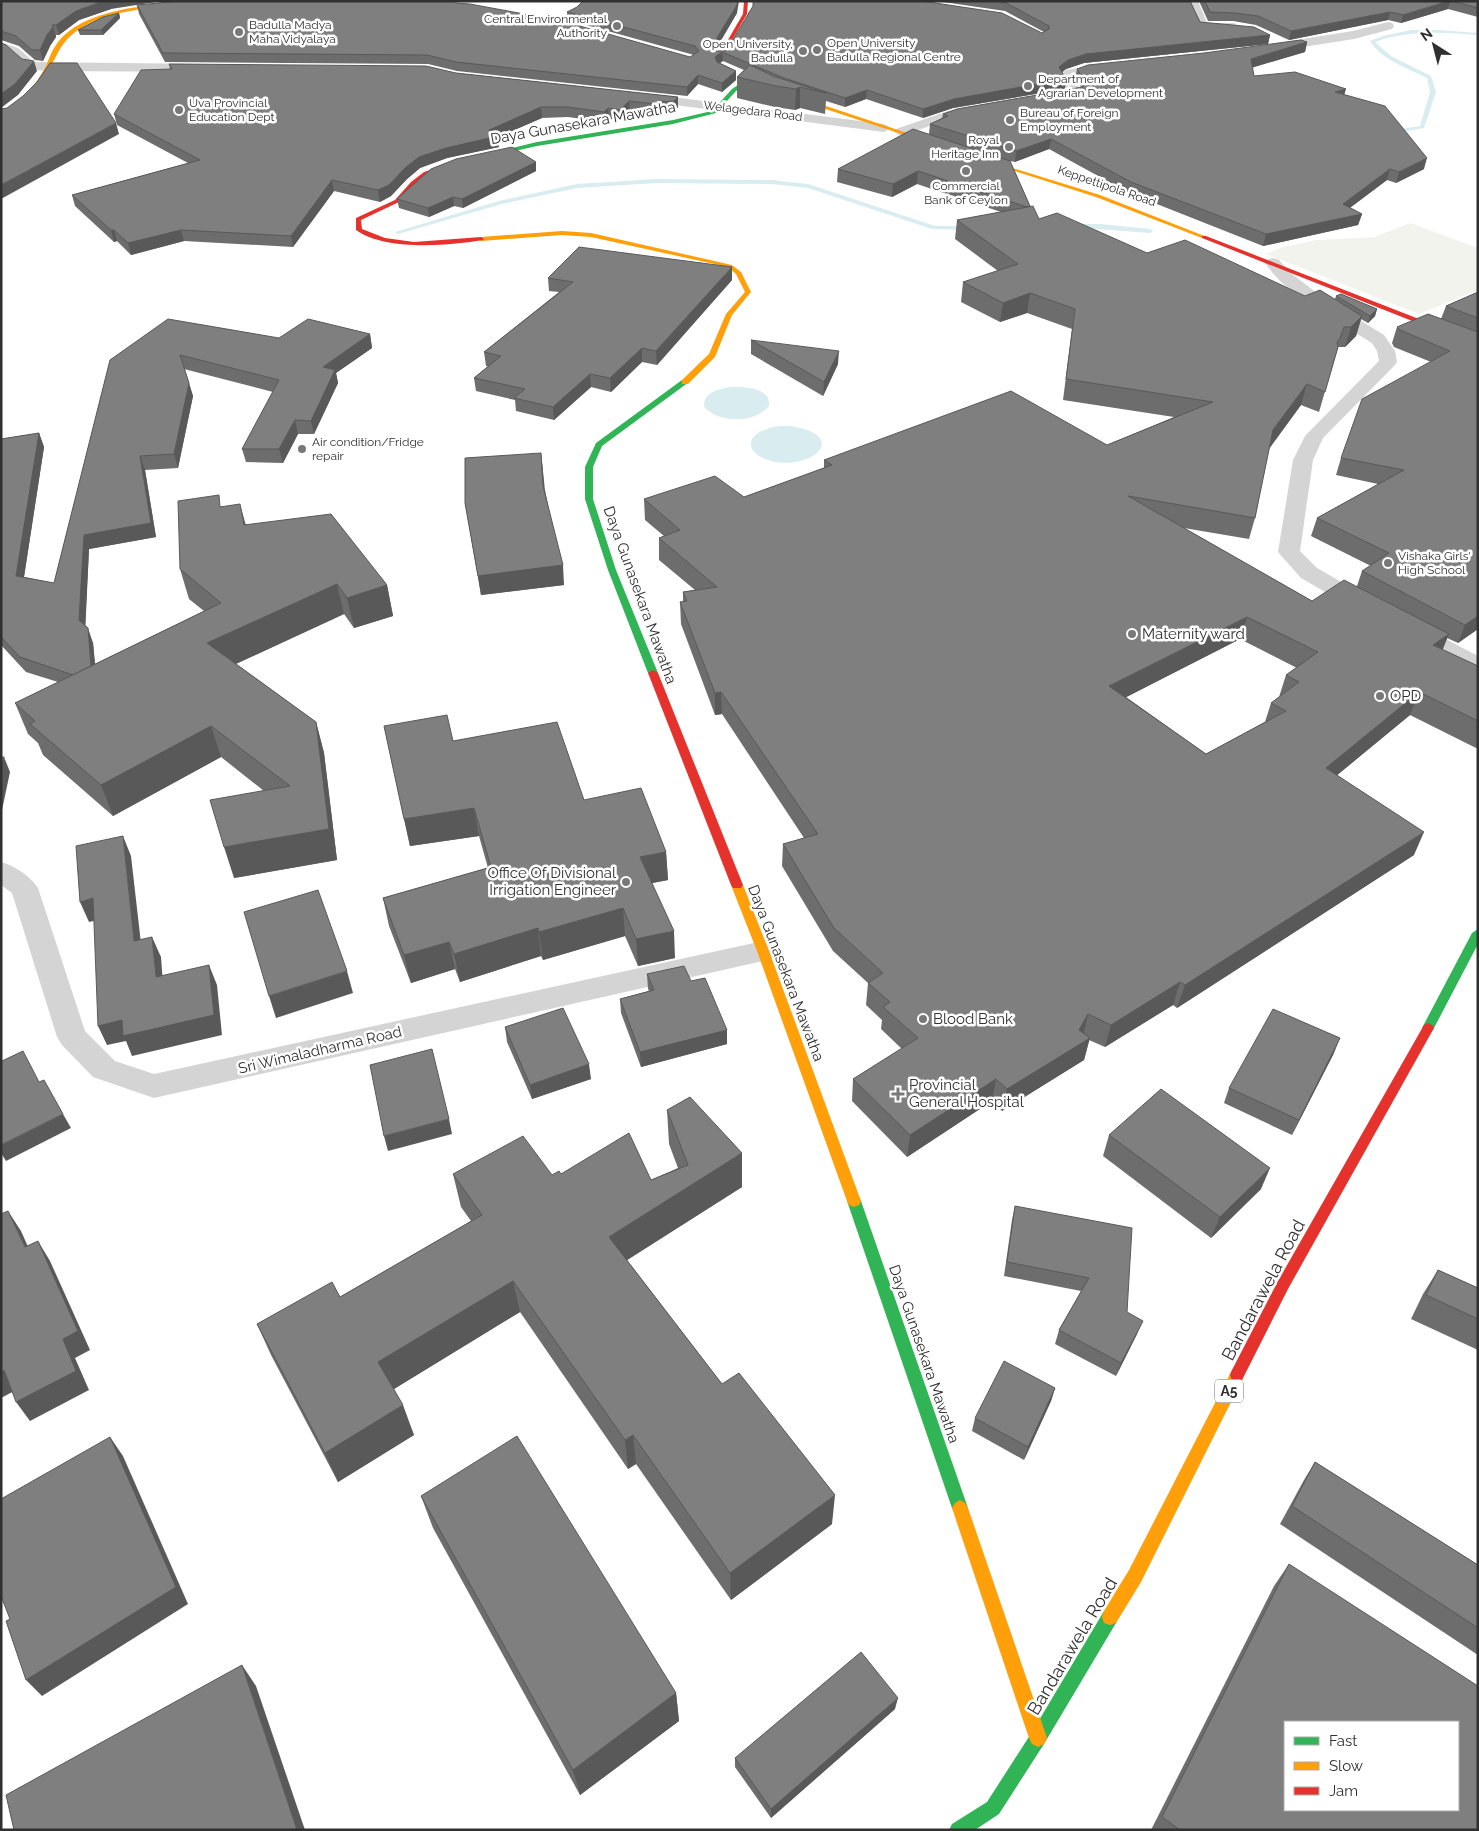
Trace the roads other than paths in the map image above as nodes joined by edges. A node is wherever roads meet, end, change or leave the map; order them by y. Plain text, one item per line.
1 (208, 1) edge
2 (746, 1) edge
3 (1192, 1) edge
4 (1388, 26) edge
5 (1249, 29) edge
6 (1264, 35) edge
7 (1, 46) edge
8 (1287, 46) junction
9 (1258, 49) edge
10 (706, 56) edge
11 (1123, 65) edge
12 (48, 67) junction
13 (223, 68) edge
14 (748, 80) edge
15 (778, 92) edge
16 (624, 95) edge
17 (1029, 100) edge
18 (722, 106) junction
19 (991, 107) edge
20 (1, 116) edge
21 (884, 128) junction
22 (901, 132) junction
23 (954, 150) edge
24 (972, 156) edge
25 (1273, 263) junction
26 (1478, 345) edge
27 (1478, 665) edge
28 (1, 871) edge
29 (1478, 933) edge
30 (763, 951) junction
31 (1038, 1738) junction
32 (958, 1830) edge

1 - 12 main road
2 - 10 main road
3 - 5 street
4 - 8 street
6 - 8 street
7 - 12 street
8 - 9 street
11 - 17 street
12 - 13 street
12 - 20 main road
14 - 18 main road
15 - 21 main road
16 - 18 street, Welagedara Road
18 - 21 street, Welagedara Road
18 - 30 main road, Daya Gunasekara Mawatha
19 - 22 street
21 - 22 main road
22 - 23 main road
24 - 25 main road, Keppettipola Road
25 - 26 main road, Keppettipola Road
25 - 27 street
28 - 30 street, Sri Wimaladharma Road
29 - 31 main road, Bandarawela Road / A5
30 - 31 main road, Daya Gunasekara Mawatha
31 - 32 main road, Bandarawela Road / A5

